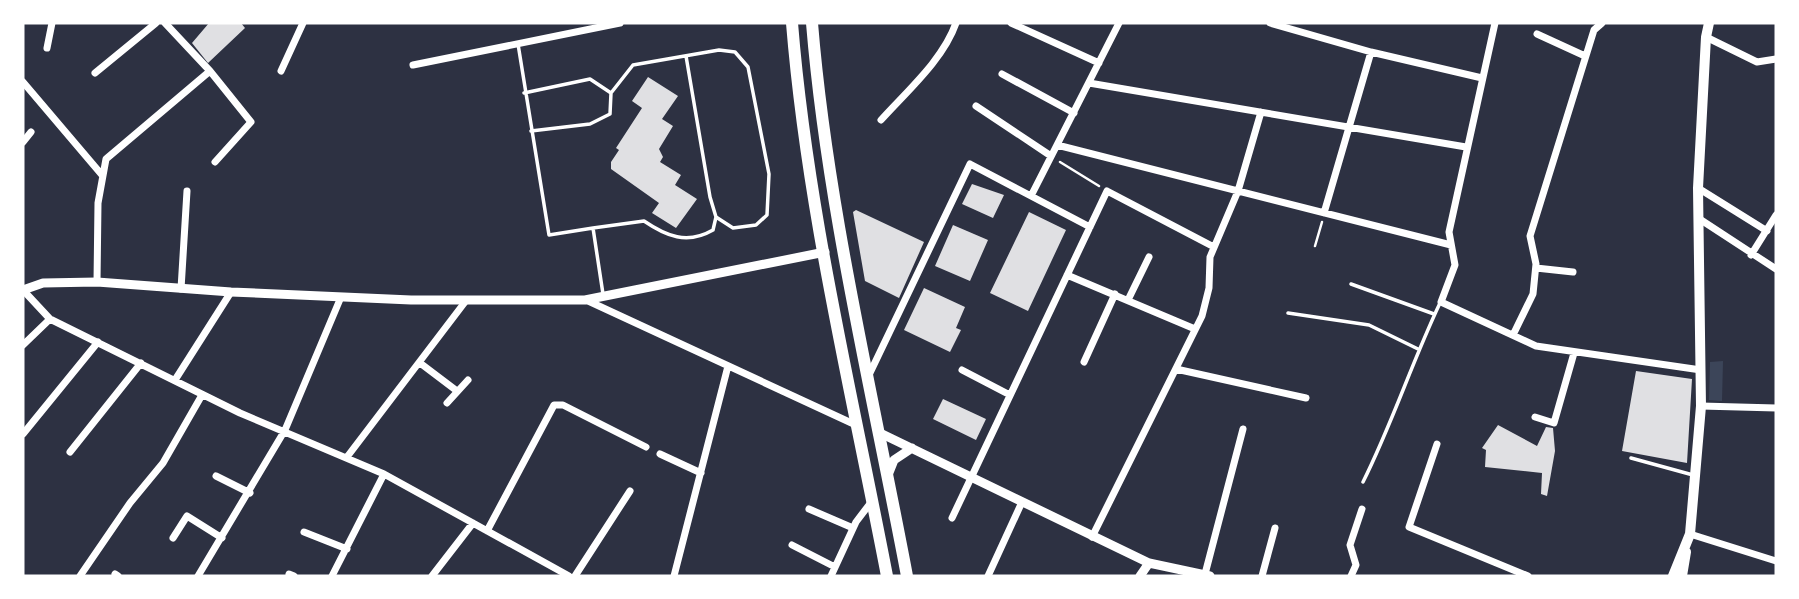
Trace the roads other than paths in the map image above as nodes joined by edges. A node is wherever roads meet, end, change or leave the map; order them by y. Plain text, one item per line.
1 (52, 23) edge
2 (156, 23) edge
3 (165, 23) edge
4 (303, 23) edge
5 (620, 23) edge
6 (792, 23) edge
7 (812, 23) edge
8 (956, 23) edge
9 (1011, 23) edge
10 (1119, 23) edge
11 (1270, 23) edge
12 (1495, 23) edge
13 (1602, 23) edge
14 (1709, 23) edge
15 (601, 24) edge
16 (1537, 34) dead end
17 (1706, 37) junction
18 (517, 42) junction
19 (47, 48) dead end
20 (1371, 52) junction
21 (686, 56) junction
22 (1585, 56) junction
23 (1776, 59) edge
24 (1099, 63) junction
25 (413, 65) dead end
26 (210, 71) junction
27 (281, 71) dead end
28 (95, 73) dead end
29 (1002, 74) dead end
30 (1482, 78) junction
31 (23, 82) edge
32 (1089, 83) junction
33 (524, 93) junction
34 (611, 93) junction
35 (976, 106) dead end
36 (1261, 112) junction
37 (1074, 113) junction
38 (881, 120) dead end
39 (1351, 127) junction
40 (531, 131) junction
41 (31, 132) dead end
42 (23, 142) edge
43 (1057, 145) junction
44 (1466, 147) junction
45 (1051, 156) junction
46 (215, 162) dead end
47 (102, 175) junction
48 (1698, 188) junction
49 (187, 191) dead end
50 (1238, 191) junction
51 (1031, 196) junction
52 (1324, 213) junction
53 (1776, 215) edge
54 (716, 217) junction
55 (1698, 218) junction
56 (1090, 227) junction
57 (593, 228) junction
58 (1767, 230) junction
59 (1451, 245) junction
60 (1214, 247) junction
61 (825, 252) junction
62 (1751, 255) junction
63 (1149, 257) dead end
64 (1536, 268) junction
65 (1776, 269) edge
66 (1573, 272) dead end
67 (1067, 275) junction
68 (97, 282) junction
69 (1351, 284) dead end
70 (181, 289) junction
71 (23, 290) edge
72 (232, 292) junction
73 (1115, 294) junction
74 (604, 296) junction
75 (341, 297) junction
76 (585, 300) junction
77 (1128, 300) junction
78 (464, 302) junction
79 (1441, 302) junction
80 (1288, 313) dead end
81 (1435, 314) junction
82 (50, 319) junction
83 (1195, 329) junction
84 (1513, 335) junction
85 (98, 342) junction
86 (23, 345) edge
87 (1418, 348) junction
88 (1574, 353) junction
89 (1084, 362) dead end
90 (141, 363) junction
91 (420, 363) junction
92 (728, 366) junction
93 (1176, 369) junction
94 (962, 370) dead end
95 (1701, 370) junction
96 (869, 376) junction
97 (175, 380) junction
98 (468, 380) dead end
99 (457, 391) junction
100 (202, 395) junction
101 (1010, 395) junction
102 (1306, 398) dead end
103 (447, 404) dead end
104 (1701, 406) junction
105 (1776, 408) edge
106 (1535, 416) dead end
107 (858, 426) junction
108 (1243, 429) dead end
109 (285, 430) junction
110 (880, 433) junction
111 (23, 434) edge
112 (1437, 444) dead end
113 (646, 447) dead end
114 (912, 448) junction
115 (71, 452) dead end
116 (660, 454) dead end
117 (347, 457) junction
118 (1631, 458) dead end
119 (701, 472) junction
120 (384, 474) junction
121 (888, 475) junction
122 (971, 475) junction
123 (1695, 475) junction
124 (216, 476) dead end
125 (1363, 482) dead end
126 (630, 491) dead end
127 (250, 493) junction
128 (872, 500) junction
129 (1022, 502) junction
130 (809, 509) dead end
131 (1362, 509) dead end
132 (952, 518) dead end
133 (473, 523) junction
134 (853, 528) junction
135 (1275, 528) dead end
136 (487, 531) junction
137 (304, 532) dead end
138 (1690, 534) junction
139 (1092, 537) junction
140 (173, 538) dead end
141 (222, 538) junction
142 (792, 545) dead end
143 (1686, 548) junction
144 (347, 549) junction
145 (1776, 561) edge
146 (1149, 564) junction
147 (835, 567) junction
148 (1178, 572) edge
149 (1207, 575) edge
150 (80, 576) edge
151 (198, 576) edge
152 (332, 576) edge
153 (432, 576) edge
154 (569, 576) edge
155 (575, 576) edge
156 (674, 576) edge
157 (831, 576) edge
158 (887, 576) edge
159 (907, 576) edge
160 (988, 576) edge
161 (1140, 576) edge
162 (1262, 576) edge
163 (1351, 576) edge
164 (1528, 576) edge
165 (1674, 576) edge
166 (1682, 576) edge

1 - 19 street
2 - 28 street
3 - 26 street
4 - 27 street
5 - 15 street
6 - 61 main road
7 - 96 main road
8 - 38 street
9 - 24 street
10 - 24 street
11 - 20 street
12 - 30 street
13 - 22 street
14 - 17 main road
15 - 18 street
16 - 22 street
17 - 23 street
17 - 48 main road
18 - 25 street
18 - 33 lane
20 - 30 street
20 - 39 street
21 - 34 lane
21 - 54 lane
21 - 54 lane
22 - 64 street
24 - 32 street
26 - 46 street
26 - 47 street
29 - 37 street
30 - 44 street
31 - 47 street
32 - 36 street
32 - 37 street
33 - 34 lane
33 - 40 lane
34 - 40 lane
35 - 45 street
36 - 39 street
36 - 50 street
37 - 43 street
39 - 44 street
39 - 52 street
40 - 57 lane
41 - 42 street
43 - 45 street
43 - 50 street
44 - 59 street
45 - 51 street
47 - 68 street
48 - 55 main road
48 - 58 street
49 - 70 street
50 - 52 street
50 - 60 street
51 - 56 street
51 - 96 street
52 - 59 street
53 - 58 street
54 - 57 lane
55 - 62 street
55 - 95 main road
56 - 60 street
56 - 67 street
57 - 74 lane
58 - 62 street
59 - 79 street
60 - 83 street
61 - 74 street
61 - 107 main road
62 - 65 street
63 - 77 street
64 - 66 street
64 - 84 street
67 - 73 street
67 - 101 street
68 - 70 street
68 - 71 street
69 - 81 lane
70 - 72 street
71 - 82 street
72 - 75 street
72 - 97 street
73 - 77 street
73 - 89 street
74 - 76 street
75 - 78 street
75 - 109 street
76 - 78 street
76 - 92 street
77 - 83 street
78 - 91 street
79 - 81 lane
79 - 84 street
80 - 87 lane
81 - 87 lane
82 - 85 street
82 - 86 street
83 - 93 street
84 - 88 street
85 - 90 street
85 - 111 street
87 - 125 lane
88 - 95 street
88 - 106 street
90 - 97 street
90 - 115 street
91 - 99 street
91 - 117 street
92 - 107 street
92 - 119 street
93 - 102 street
93 - 139 street
94 - 101 street
95 - 104 main road
96 - 110 main road
97 - 100 street
98 - 99 street
99 - 103 street
100 - 109 street
100 - 150 street
101 - 122 street
104 - 105 street
104 - 123 main road
107 - 110 main road
107 - 128 main road
108 - 149 street
109 - 117 street
109 - 127 street
110 - 114 street
110 - 121 main road
112 - 164 street
113 - 136 street
114 - 121 street
114 - 122 street
116 - 119 street
117 - 120 street
118 - 123 lane
119 - 156 street
120 - 133 street
120 - 144 street
121 - 159 main road
122 - 129 street
122 - 132 street
123 - 138 main road
124 - 127 street
126 - 155 street
127 - 141 street
128 - 134 street
128 - 158 main road
129 - 139 street
129 - 160 street
130 - 134 street
131 - 163 street
133 - 136 street
133 - 153 street
134 - 147 street
135 - 162 street
136 - 154 street
137 - 144 street
138 - 143 main road
138 - 145 street
139 - 146 street
140 - 141 street
141 - 151 street
142 - 147 street
143 - 165 main road
143 - 166 main road
144 - 152 street
146 - 148 street
146 - 161 street
147 - 157 street
148 - 149 street

